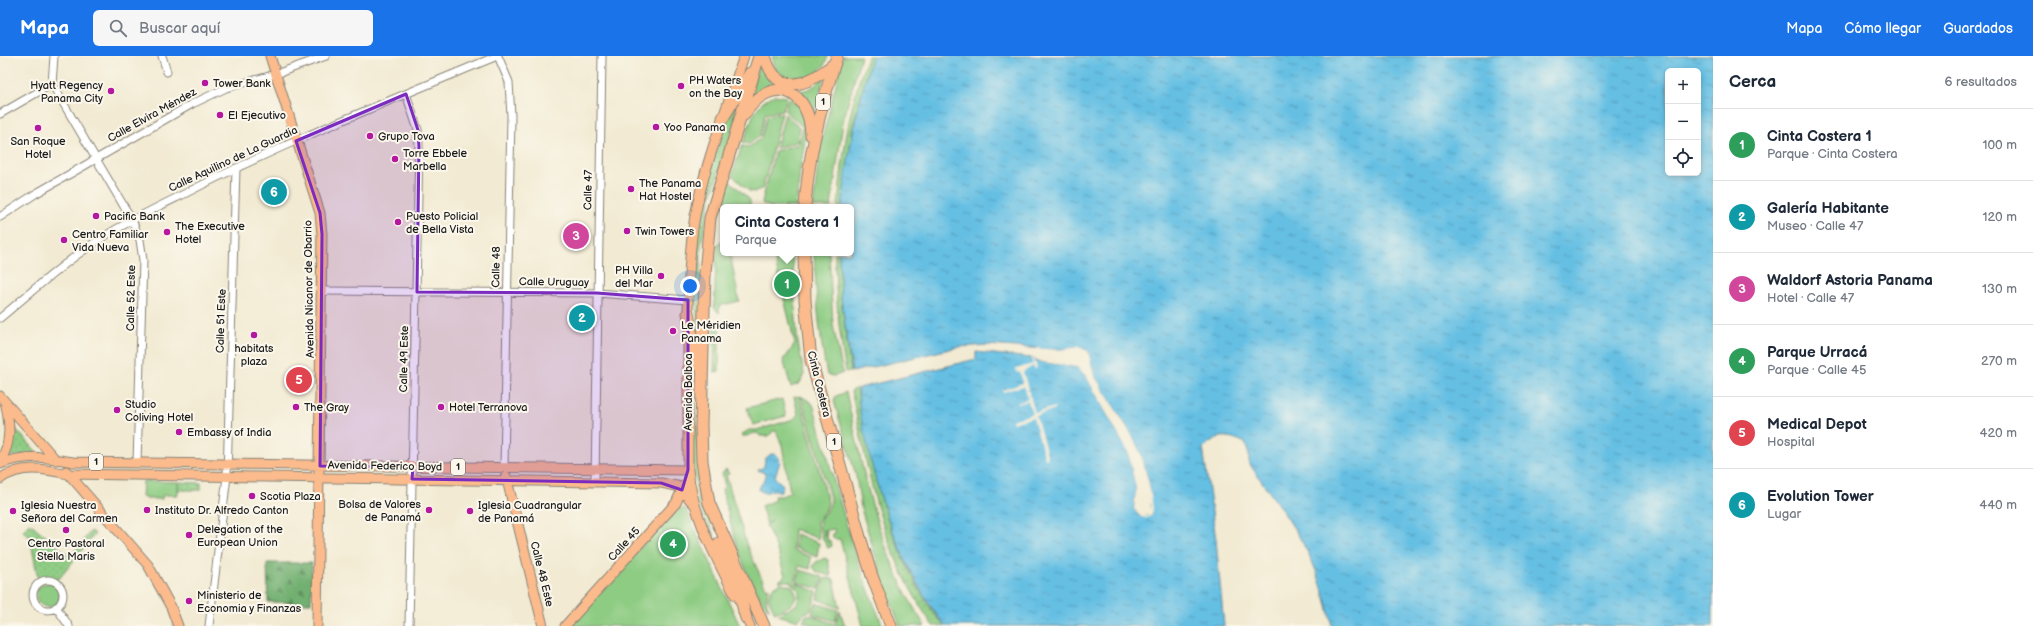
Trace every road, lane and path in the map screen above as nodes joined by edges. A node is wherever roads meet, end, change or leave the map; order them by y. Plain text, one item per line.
1 (54, 56) edge
2 (162, 56) edge
3 (270, 56) edge
4 (326, 56) edge
5 (497, 56) edge
6 (602, 56) edge
7 (744, 56) edge
8 (761, 56) edge
9 (836, 59) edge
10 (167, 72) dead end
11 (276, 74) junction
12 (52, 84) junction
13 (406, 94) junction
14 (0, 114) edge
15 (724, 118) junction
16 (735, 136) junction
17 (296, 140) junction
18 (812, 148) junction
19 (97, 159) junction
20 (236, 168) junction
21 (805, 204) edge
22 (0, 217) edge
23 (132, 220) junction
24 (804, 256) edge
25 (323, 291) junction
26 (417, 292) junction
27 (507, 293) junction
28 (597, 293) junction
29 (688, 300) junction
30 (688, 313) junction
31 (0, 318) edge
32 (701, 385) junction
33 (2, 398) edge
34 (56, 459) junction
35 (0, 461) edge
36 (137, 463) junction
37 (0, 464) edge
38 (228, 464) junction
39 (320, 466) junction
40 (413, 467) junction
41 (504, 467) junction
42 (596, 469) junction
43 (688, 470) junction
44 (68, 474) junction
45 (125, 474) junction
46 (227, 476) junction
47 (320, 477) junction
48 (0, 479) edge
49 (412, 479) junction
50 (507, 480) junction
51 (595, 481) junction
52 (686, 488) junction
53 (709, 503) junction
54 (56, 607) junction
55 (886, 614) junction
56 (748, 622) edge
57 (69, 626) edge
58 (178, 626) edge
59 (209, 626) edge
60 (317, 626) edge
61 (409, 626) edge
62 (543, 626) edge
63 (565, 626) edge
64 (764, 626) edge
65 (887, 626) edge
66 (891, 626) edge

1 - 12 street
2 - 10 street
3 - 11 main road, Avenida Nicanor de Obarrio
4 - 11 street, Calle Elvira Méndez
5 - 13 street, Calle Aquilino de La Guardia
5 - 27 street, Calle 48
6 - 28 street, Calle 47
7 - 15 main road, Avenida Balboa
8 - 9 highway
8 - 15 highway
8 - 16 highway, Avenida Balboa
9 - 18 highway, 1
11 - 17 main road, Avenida Nicanor de Obarrio
11 - 19 street, Calle Elvira Méndez
12 - 14 street
12 - 19 street, Calle 52 Este
13 - 17 street, Calle Aquilino de La Guardia
13 - 26 street, Calle 49 Este
15 - 29 main road, Avenida Balboa
16 - 18 highway
16 - 32 highway, Avenida Balboa
17 - 20 street, Calle Aquilino de La Guardia
17 - 25 main road, Avenida Nicanor de Obarrio
18 - 21 highway, 1
19 - 22 street, Calle Elvira Méndez
19 - 23 street, Calle 52 Este
20 - 23 street, Calle Aquilino de La Guardia
20 - 38 street, Calle 51 Este
23 - 31 street, Calle Aquilino de La Guardia
23 - 36 street, Calle 52 Este
24 - 55 highway, Cinta Costera / 1
25 - 26 street, Calle Uruguay
25 - 39 main road, Avenida Nicanor de Obarrio
26 - 27 street, Calle Uruguay
26 - 40 street, Calle 49 Este
27 - 28 street, Calle Uruguay
27 - 41 street, Calle 48
28 - 29 street, Calle Uruguay
28 - 42 street, Calle 47
29 - 30 main road, Avenida Balboa
30 - 32 highway
30 - 43 main road, Avenida Balboa
32 - 53 highway, Avenida Balboa
33 - 34 main road
33 - 35 main road
34 - 36 main road, Avenida Federico Boyd / 1
34 - 37 main road, 1
34 - 44 main road
36 - 38 main road, Avenida Federico Boyd / 1
36 - 45 main road
38 - 39 main road, Avenida Federico Boyd / 1
38 - 46 street, Calle 51 Este
39 - 40 main road, Avenida Federico Boyd / 1
39 - 47 main road, Avenida Nicanor de Obarrio
40 - 41 main road, Avenida Federico Boyd / 1
40 - 49 street, Calle 49 Este
41 - 42 main road, Avenida Federico Boyd / 1
41 - 50 main road, Calle 48
42 - 43 main road, Avenida Federico Boyd / 1
42 - 51 street, Calle 47
43 - 52 main road, Calle 45
44 - 45 main road, Avenida Federico Boyd / 1
44 - 48 main road, 1
44 - 58 main road
45 - 46 main road, Avenida Federico Boyd / 1
46 - 47 main road, Avenida Federico Boyd / 1
46 - 59 street, Calle 51 Este
47 - 49 main road, Avenida Federico Boyd / 1
47 - 60 main road, Avenida Nicanor de Obarrio
49 - 50 main road, Avenida Federico Boyd / 1
49 - 61 street, Calle 49 Este
50 - 51 main road, Avenida Federico Boyd / 1
50 - 62 main road, Calle 48 Este
51 - 52 main road, Avenida Federico Boyd / 1
52 - 56 main road
52 - 63 main road, Calle 45
53 - 56 highway
53 - 64 highway, Avenida Balboa
54 - 54 street
54 - 57 street
55 - 65 highway
55 - 66 highway, Cinta Costera / 1

